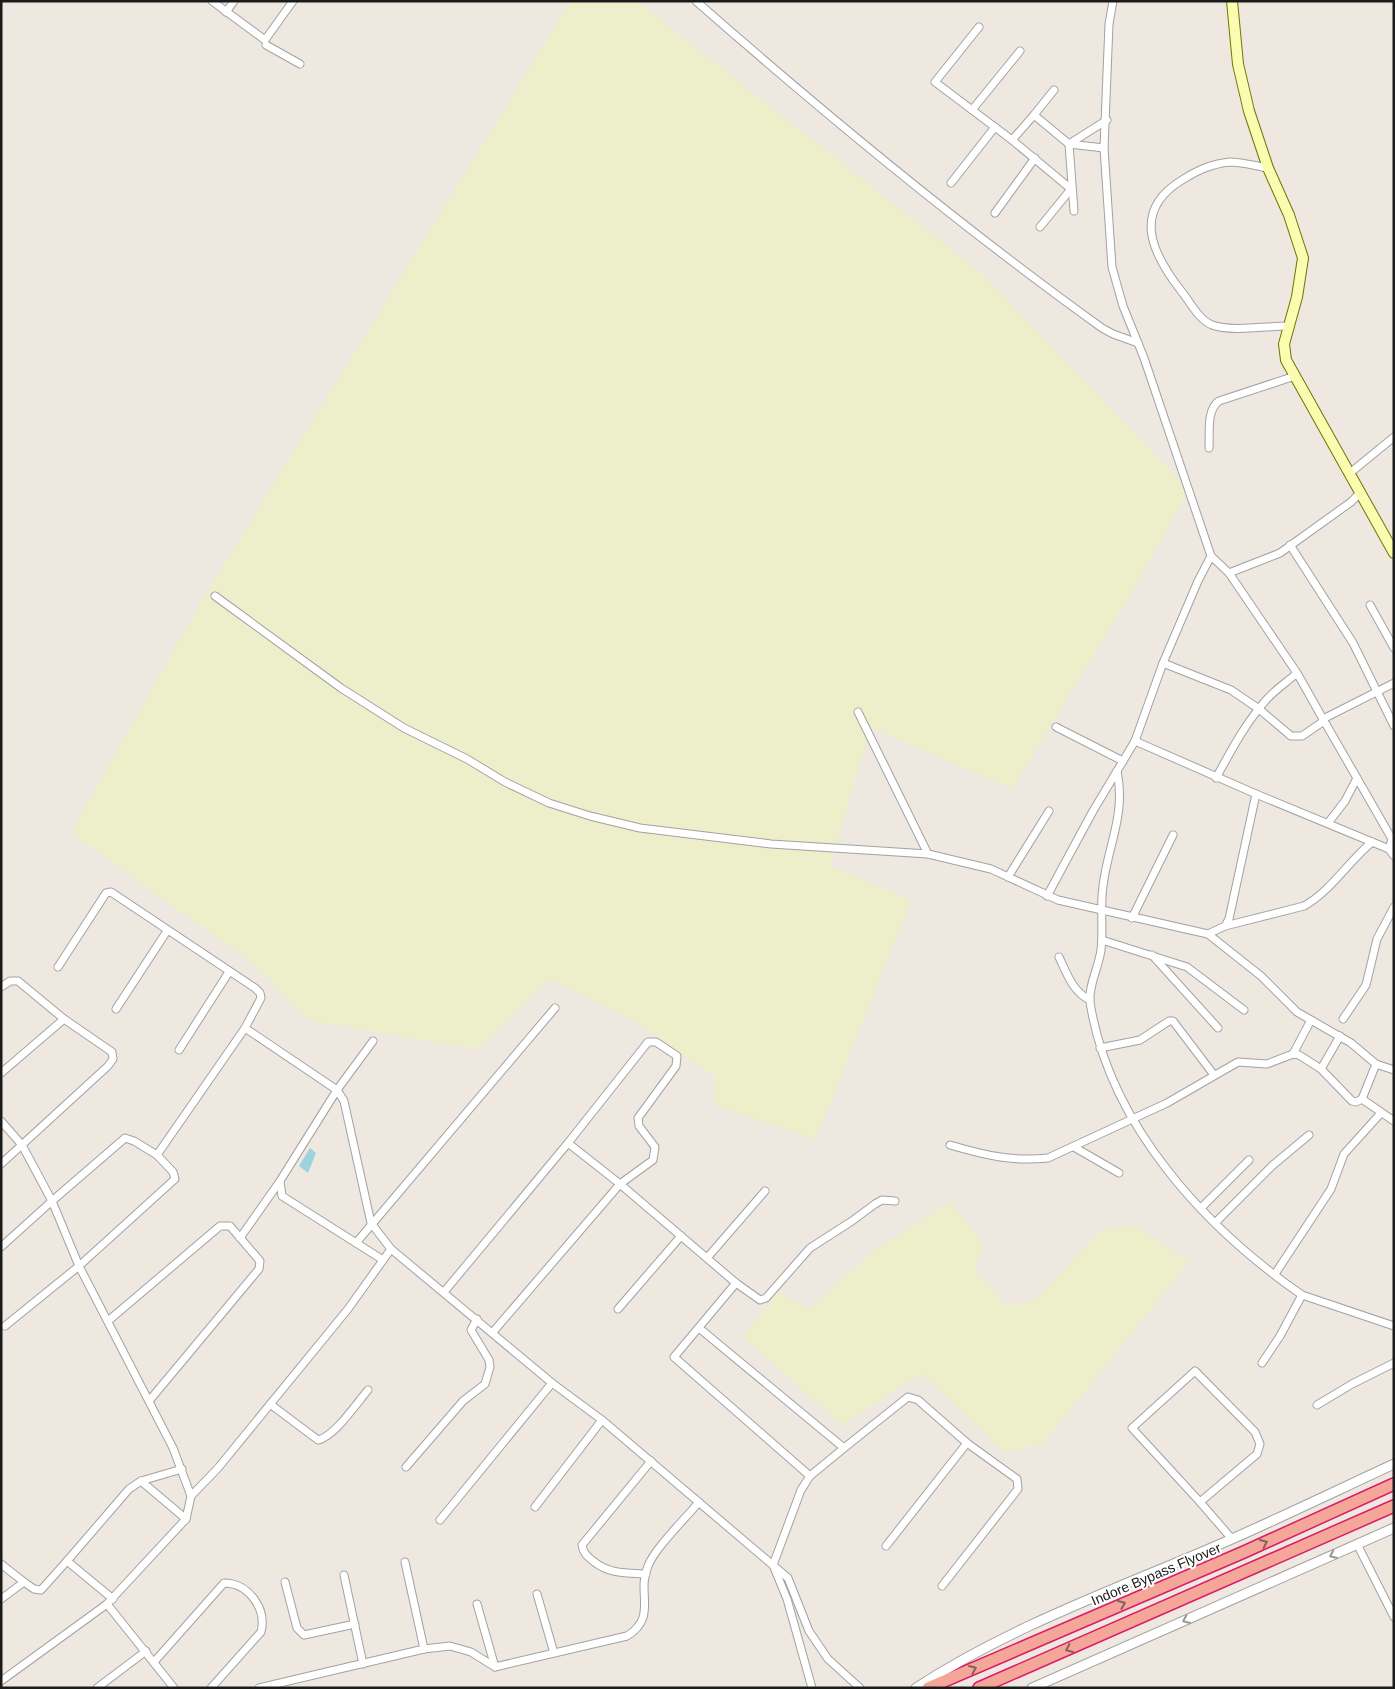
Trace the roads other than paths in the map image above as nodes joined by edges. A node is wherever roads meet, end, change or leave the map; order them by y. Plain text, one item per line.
1 (212, 1) edge
2 (234, 1) edge
3 (293, 1) edge
4 (696, 1) edge
5 (1113, 1) edge
6 (1232, 1) edge
7 (226, 12) junction
8 (979, 28) dead end
9 (266, 45) dead end
10 (1020, 51) dead end
11 (300, 64) dead end
12 (1054, 90) dead end
13 (972, 110) junction
14 (1034, 115) junction
15 (1107, 120) junction
16 (995, 127) junction
17 (1012, 140) junction
18 (1069, 144) junction
19 (1104, 148) junction
20 (1035, 158) junction
21 (1268, 168) junction
22 (951, 183) dead end
23 (1071, 189) junction
24 (1074, 211) dead end
25 (995, 213) dead end
26 (1040, 227) dead end
27 (1288, 326) junction
28 (1138, 343) junction
29 (1295, 376) junction
30 (1394, 437) edge
31 (1209, 448) dead end
32 (1350, 473) junction
33 (1361, 492) junction
34 (1290, 545) junction
35 (1394, 553) edge
36 (1211, 556) junction
37 (1229, 574) junction
38 (215, 596) dead end
39 (1370, 605) dead end
40 (1394, 648) edge
41 (1163, 663) junction
42 (1297, 673) junction
43 (1394, 683) edge
44 (1378, 692) junction
45 (1259, 709) junction
46 (858, 712) dead end
47 (1324, 720) junction
48 (1394, 726) edge
49 (1056, 728) dead end
50 (1135, 741) junction
51 (1123, 761) junction
52 (1117, 771) junction
53 (1216, 778) junction
54 (1357, 778) junction
55 (1256, 794) junction
56 (1049, 811) dead end
57 (1328, 823) junction
58 (1173, 835) dead end
59 (1393, 838) edge
60 (1372, 842) junction
61 (1392, 852) edge
62 (928, 854) junction
63 (1008, 877) junction
64 (1047, 896) junction
65 (1394, 906) edge
66 (1102, 911) junction
67 (1132, 918) junction
68 (1225, 926) junction
69 (167, 931) junction
70 (1208, 934) junction
71 (1102, 940) junction
72 (1152, 955) junction
73 (1059, 957) dead end
74 (58, 967) dead end
75 (229, 972) junction
76 (1, 987) edge
77 (1090, 1000) junction
78 (554, 1008) dead end
79 (116, 1009) dead end
80 (1244, 1010) dead end
81 (64, 1019) junction
82 (1343, 1019) dead end
83 (1311, 1020) junction
84 (245, 1028) junction
85 (1218, 1028) dead end
86 (1340, 1036) junction
87 (373, 1042) dead end
88 (1100, 1048) junction
89 (179, 1050) dead end
90 (1293, 1054) junction
91 (1376, 1064) junction
92 (1321, 1069) junction
93 (1394, 1070) edge
94 (1, 1073) edge
95 (1214, 1075) junction
96 (337, 1090) junction
97 (1362, 1099) junction
98 (1381, 1114) junction
99 (1130, 1118) junction
100 (1, 1121) edge
101 (1394, 1121) edge
102 (1309, 1135) dead end
103 (568, 1144) junction
104 (22, 1145) junction
105 (950, 1145) dead end
106 (1074, 1147) junction
107 (157, 1155) junction
108 (1249, 1160) dead end
109 (1, 1164) edge
110 (1119, 1173) dead end
111 (280, 1181) junction
112 (620, 1184) junction
113 (765, 1191) dead end
114 (52, 1201) junction
115 (895, 1201) dead end
116 (1201, 1208) junction
117 (370, 1223) junction
118 (1215, 1223) junction
119 (681, 1236) junction
120 (240, 1238) junction
121 (356, 1243) junction
122 (1, 1247) edge
123 (391, 1249) junction
124 (707, 1258) junction
125 (383, 1260) junction
126 (79, 1266) junction
127 (1275, 1274) junction
128 (736, 1283) junction
129 (444, 1292) junction
130 (1302, 1296) junction
131 (618, 1309) dead end
132 (477, 1319) junction
133 (108, 1320) junction
134 (5, 1326) dead end
135 (1394, 1326) edge
136 (699, 1328) junction
137 (493, 1332) junction
138 (1262, 1363) dead end
139 (1394, 1363) edge
140 (552, 1383) junction
141 (368, 1390) dead end
142 (149, 1400) junction
143 (270, 1404) junction
144 (1317, 1405) dead end
145 (602, 1420) junction
146 (967, 1443) junction
147 (844, 1448) junction
148 (651, 1461) junction
149 (1394, 1464) edge
150 (406, 1467) dead end
151 (182, 1469) junction
152 (810, 1476) junction
153 (141, 1481) junction
154 (1394, 1484) edge
155 (191, 1496) junction
156 (699, 1502) junction
157 (1200, 1502) junction
158 (1394, 1506) edge
159 (535, 1507) dead end
160 (186, 1519) junction
161 (440, 1520) dead end
162 (1394, 1528) edge
163 (1232, 1539) junction
164 (1357, 1544) junction
165 (886, 1546) dead end
166 (67, 1561) junction
167 (405, 1562) dead end
168 (1, 1564) edge
169 (774, 1565) junction
170 (646, 1574) junction
171 (344, 1575) dead end
172 (24, 1582) junction
173 (285, 1582) dead end
174 (942, 1586) dead end
175 (537, 1594) dead end
176 (1, 1599) edge
177 (113, 1599) junction
178 (107, 1604) junction
179 (477, 1604) dead end
180 (1394, 1617) edge
181 (355, 1624) junction
182 (424, 1649) junction
183 (146, 1651) junction
184 (554, 1653) junction
185 (154, 1662) junction
186 (363, 1664) junction
187 (495, 1667) junction
188 (1, 1681) edge
189 (97, 1688) edge
190 (174, 1688) edge
191 (211, 1688) edge
192 (259, 1688) edge
193 (812, 1688) edge
194 (860, 1688) edge
195 (916, 1688) edge
196 (928, 1688) edge
197 (979, 1688) edge
198 (1032, 1688) edge

1 - 7 street
2 - 7 street
3 - 7 street
4 - 28 street
5 - 15 street
6 - 21 main road
8 - 13 street
9 - 11 street
10 - 13 street
12 - 14 street
13 - 16 street
14 - 17 street
14 - 18 street
15 - 18 street
15 - 19 street
16 - 17 street
16 - 22 street
17 - 20 street
18 - 19 street
18 - 23 street
19 - 28 street
20 - 23 street
20 - 25 street
21 - 27 main road
21 - 27 street
23 - 24 street
23 - 26 street
27 - 29 main road
28 - 36 street
29 - 31 street
29 - 32 main road
30 - 32 street
32 - 33 main road
33 - 34 street
33 - 35 main road
34 - 37 street
34 - 44 street
36 - 37 street
36 - 41 street
37 - 42 street
38 - 62 street
39 - 40 street
41 - 45 street
41 - 50 street
42 - 45 street
42 - 47 street
43 - 44 street
44 - 47 street
44 - 48 street
45 - 47 street
45 - 53 street
46 - 62 street
47 - 54 street
49 - 51 street
50 - 51 street
50 - 53 street
51 - 52 street
52 - 64 street
52 - 66 street
53 - 55 street
54 - 57 street
54 - 59 street
55 - 57 street
55 - 68 street
56 - 63 street
57 - 60 street
58 - 67 street
59 - 61 street
60 - 61 street
60 - 68 street
62 - 63 street
63 - 64 street
64 - 66 street
65 - 82 street
66 - 67 street
66 - 71 street
67 - 70 street
68 - 70 street
69 - 74 street
69 - 75 street
69 - 79 street
70 - 83 street
71 - 72 street
71 - 77 street
72 - 80 street
72 - 85 street
73 - 77 street
75 - 84 street
75 - 89 street
76 - 81 street
77 - 88 street
78 - 117 street
81 - 94 street
81 - 104 street
83 - 86 street
83 - 90 street
84 - 96 street
84 - 107 street
86 - 91 street
86 - 92 street
87 - 96 street
88 - 95 street
88 - 99 street
90 - 92 street
90 - 95 street
91 - 93 street
91 - 97 street
92 - 97 street
95 - 99 street
96 - 111 street
96 - 117 street
97 - 98 street
98 - 101 street
98 - 127 street
99 - 106 street
99 - 116 street
100 - 104 street
102 - 118 street
103 - 112 street
103 - 112 street
103 - 129 street
104 - 109 street
104 - 114 street
105 - 106 street
106 - 110 street
107 - 114 street
107 - 126 street
108 - 116 street
111 - 120 street
111 - 121 street
112 - 119 street
112 - 137 street
113 - 124 street
114 - 122 street
114 - 126 street
115 - 128 street
116 - 118 street
117 - 121 street
117 - 123 street
118 - 127 street
119 - 124 street
119 - 131 street
120 - 133 street
120 - 142 street
121 - 125 street
123 - 125 street
123 - 129 street
124 - 128 street
125 - 143 street
126 - 133 street
126 - 134 street
127 - 130 street
128 - 136 street
129 - 132 street
130 - 135 street
130 - 138 street
132 - 137 street
132 - 150 street
133 - 142 street
136 - 147 street
136 - 152 street
137 - 140 street
139 - 144 street
140 - 145 street
140 - 161 street
141 - 143 street
142 - 151 street
143 - 155 street
145 - 148 street
145 - 159 street
146 - 147 street
146 - 165 street
146 - 174 street
147 - 152 street
148 - 156 street
148 - 170 street
149 - 163 street
151 - 153 street
151 - 155 street
152 - 169 street
153 - 160 street
153 - 166 street
196 -> 154 highway, Indore Bypass Flyover
155 - 160 street
156 - 169 street
156 - 170 street
157 - 157 street
157 - 163 street
158 -> 197 highway
160 - 177 street
162 - 164 street
163 - 195 street
164 - 180 street
164 -> 198 street
166 - 172 street
166 - 177 street
167 - 182 street
168 - 172 street
169 - 193 street
169 - 194 street
170 - 184 street
171 - 181 street
172 - 176 street
173 - 181 street
175 - 184 street
177 - 178 street
178 - 183 street
178 - 188 street
179 - 187 street
181 - 186 street
182 - 186 street
182 - 187 street
183 - 185 street
183 - 189 street
184 - 187 street
185 - 190 street
185 - 191 street
186 - 192 street

